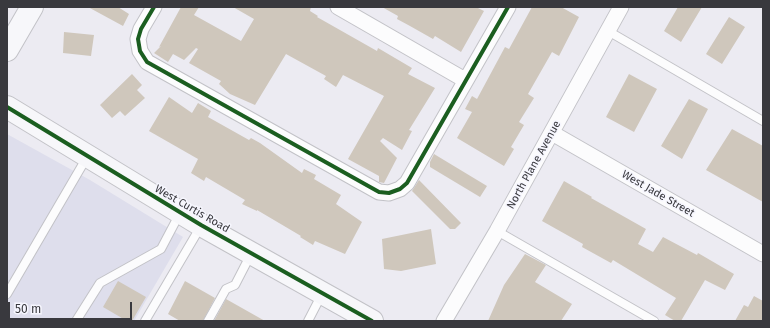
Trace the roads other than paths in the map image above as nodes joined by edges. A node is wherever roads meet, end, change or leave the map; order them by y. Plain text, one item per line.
1 (32, 7) edge
2 (154, 7) edge
3 (338, 7) edge
4 (508, 7) edge
5 (622, 7) edge
6 (608, 32) junction
7 (7, 50) edge
8 (465, 80) junction
9 (7, 108) edge
10 (763, 121) edge
11 (552, 133) junction
12 (87, 157) junction
13 (180, 213) junction
14 (201, 225) junction
15 (497, 231) junction
16 (252, 253) junction
17 (763, 254) edge
18 (7, 294) edge
19 (323, 294) junction
20 (310, 320) edge
21 (76, 321) edge
22 (145, 321) edge
23 (208, 321) edge
24 (372, 321) edge
25 (444, 321) edge
26 (654, 321) edge

1 - 7 street
2 - 8 street
3 - 8 street
4 - 8 street
5 - 6 street, North Plane Avenue
6 - 10 lane
6 - 11 street, North Plane Avenue
9 - 12 street, West Curtis Road
11 - 15 street, North Plane Avenue
11 - 17 street, West Jade Street
12 - 13 street, West Curtis Road
12 - 18 lane
13 - 14 street, West Curtis Road
13 - 21 lane
14 - 16 street, West Curtis Road
14 - 22 lane
15 - 25 street, North Plane Avenue
15 - 26 lane
16 - 19 street, West Curtis Road
16 - 23 lane
19 - 20 lane
19 - 24 street, West Curtis Road

